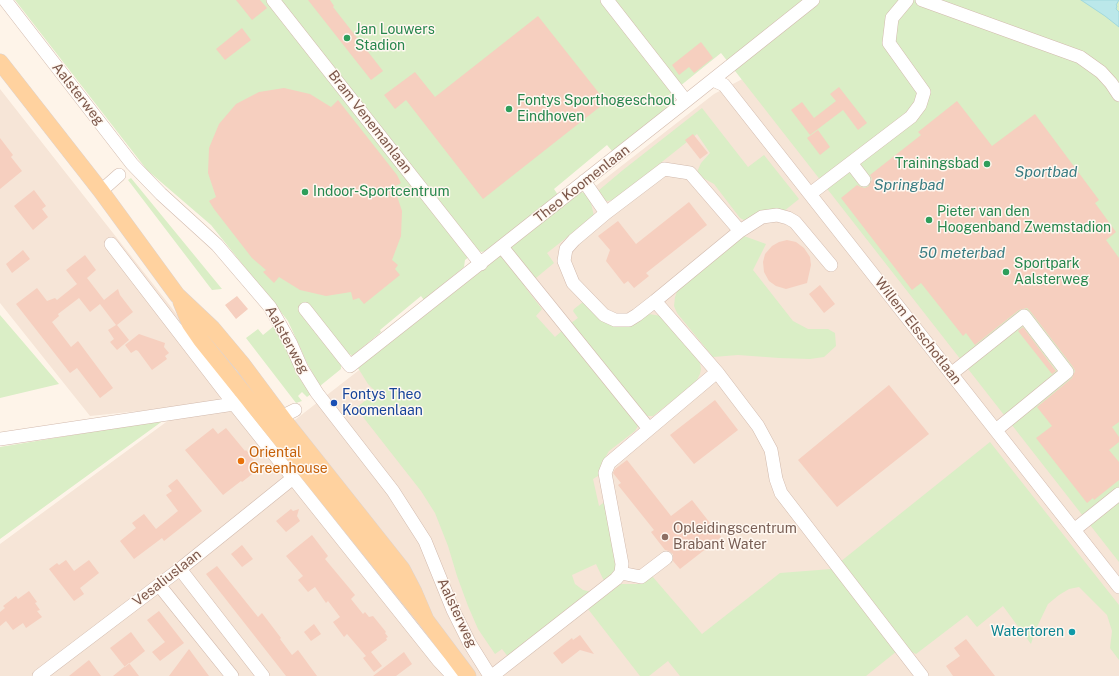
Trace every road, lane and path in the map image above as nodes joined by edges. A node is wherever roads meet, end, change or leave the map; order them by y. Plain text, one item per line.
1 (6, 0) edge
2 (273, 0) edge
3 (607, 0) edge
4 (813, 0) edge
5 (907, 0) edge
6 (922, 0) edge
7 (0, 62) edge
8 (713, 80) junction
9 (1119, 95) edge
10 (686, 101) junction
11 (851, 163) junction
12 (119, 175) dead end
13 (864, 180) dead end
14 (584, 181) junction
15 (101, 191) junction
16 (810, 194) junction
17 (606, 213) junction
18 (740, 231) junction
19 (111, 244) dead end
20 (502, 246) junction
21 (481, 264) junction
22 (831, 265) dead end
23 (178, 295) junction
24 (656, 301) junction
25 (305, 308) dead end
26 (717, 372) junction
27 (951, 374) junction
28 (259, 387) junction
29 (240, 401) junction
30 (650, 429) junction
31 (996, 430) junction
32 (0, 439) edge
33 (293, 478) junction
34 (1119, 494) edge
35 (1074, 530) junction
36 (666, 558) dead end
37 (180, 569) junction
38 (621, 573) junction
39 (159, 585) junction
40 (1119, 587) edge
41 (426, 620) junction
42 (445, 674) edge
43 (43, 675) edge
44 (232, 676) edge
45 (263, 676) edge
46 (468, 676) edge
47 (491, 676) edge
48 (922, 676) edge

1 - 47 street, Aalsterweg
2 - 21 street, Bram Venemanlaan
3 - 10 street
4 - 8 street, Theo Koomenlaan
5 - 11 street
6 - 9 street
7 - 15 main road, Aalsterweg
8 - 10 street, Theo Koomenlaan
8 - 16 street, Willem Elsschotlaan
10 - 14 street, Theo Koomenlaan
11 - 13 street
11 - 16 street
12 - 15 street
14 - 17 street
14 - 20 street, Theo Koomenlaan
15 - 23 main road, Aalsterweg
16 - 27 street, Willem Elsschotlaan
17 - 18 street
17 - 24 street
18 - 22 street
18 - 24 street
19 - 29 street, Aalsterweg
20 - 21 street, Theo Koomenlaan
20 - 30 street
21 - 25 street, Theo Koomenlaan
23 - 28 main road, Aalsterweg
23 - 29 main road, Aalsterweg
24 - 26 street
26 - 30 street
26 - 48 street
27 - 31 street, Willem Elsschotlaan
27 - 31 street
28 - 29 street
28 - 41 main road, Aalsterweg
29 - 32 street
29 - 33 street, Aalsterweg
29 - 41 main road, Aalsterweg
30 - 38 street
31 - 35 street, Willem Elsschotlaan
33 - 37 street, Vesaliuslaan
33 - 42 street, Aalsterweg
34 - 35 street
35 - 40 street, Willem Elsschotlaan
36 - 38 street
37 - 39 street, Vesaliuslaan
37 - 45 street
38 - 47 street
39 - 43 street, Vesaliuslaan
39 - 44 street
41 - 46 main road, Aalsterweg

